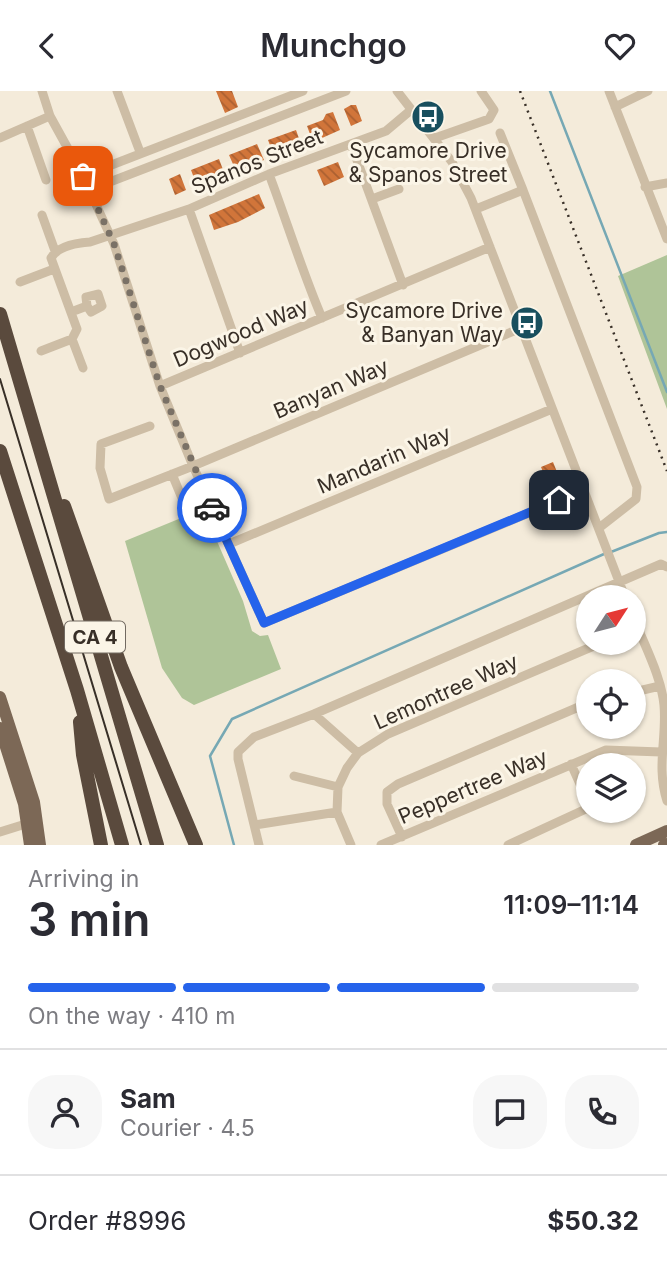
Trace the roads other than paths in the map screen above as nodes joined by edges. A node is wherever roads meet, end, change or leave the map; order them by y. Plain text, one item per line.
1 (53, 91) edge
2 (117, 91) edge
3 (303, 91) edge
4 (346, 91) edge
5 (397, 91) edge
6 (481, 91) edge
7 (609, 91) edge
8 (648, 91) edge
9 (43, 92) edge
10 (615, 107) junction
11 (411, 110) junction
12 (50, 116) junction
13 (27, 126) junction
14 (500, 134) dead end
15 (0, 138) edge
16 (435, 138) junction
17 (351, 144) junction
18 (140, 152) junction
19 (269, 174) junction
20 (83, 176) junction
21 (46, 180) dead end
22 (667, 183) edge
23 (645, 187) junction
24 (399, 189) dead end
25 (89, 190) junction
26 (523, 190) junction
27 (372, 199) junction
28 (189, 209) junction
29 (476, 209) junction
30 (42, 215) dead end
31 (109, 235) junction
32 (667, 239) edge
33 (490, 247) junction
34 (55, 251) junction
35 (54, 269) junction
36 (20, 282) dead end
37 (403, 285) junction
38 (87, 306) dead end
39 (71, 312) junction
40 (0, 314) edge
41 (322, 318) junction
42 (521, 328) junction
43 (72, 339) junction
44 (41, 351) dead end
45 (240, 352) junction
46 (83, 368) dead end
47 (160, 386) junction
48 (552, 409) junction
49 (150, 426) dead end
50 (33, 430) junction
51 (0, 451) edge
52 (193, 466) junction
53 (172, 474) junction
54 (584, 490) junction
55 (184, 503) dead end
56 (599, 528) junction
57 (229, 544) junction
58 (667, 567) edge
59 (620, 582) junction
60 (621, 585) edge
61 (646, 652) edge
62 (576, 654) edge
63 (660, 686) junction
64 (646, 689) edge
65 (77, 690) junction
66 (0, 697) edge
67 (576, 708) edge
68 (314, 713) junction
69 (666, 720) edge
70 (4, 737) edge
71 (661, 752) junction
72 (358, 753) junction
73 (571, 764) junction
74 (576, 775) edge
75 (294, 776) dead end
76 (664, 781) edge
77 (338, 787) junction
78 (667, 801) edge
79 (337, 812) junction
80 (576, 814) edge
81 (33, 822) junction
82 (255, 825) junction
83 (667, 831) edge
84 (0, 832) edge
85 (402, 837) junction
86 (30, 845) edge
87 (40, 845) edge
88 (102, 845) edge
89 (122, 845) edge
90 (158, 845) edge
91 (195, 845) edge
92 (260, 845) edge
93 (351, 845) edge
94 (381, 845) edge
95 (508, 845) edge
96 (636, 845) edge

1 - 9 street
2 - 18 street
3 - 18 street
4 - 25 street
5 - 11 street
6 - 16 street
7 - 10 street
8 - 10 street
9 - 12 street
10 - 23 street
11 - 16 street
11 - 17 street, Spanos Street
12 - 13 street
12 - 20 street
13 - 15 street
13 - 21 street
14 - 26 street
16 - 29 street
17 - 19 street, Spanos Street
17 - 27 street
18 - 20 street
19 - 28 street, Spanos Street
19 - 41 street
20 - 25 street
22 - 23 street
23 - 32 street
24 - 27 street
25 - 31 street
26 - 29 street
26 - 56 street
27 - 37 street
28 - 31 street, Spanos Street
28 - 45 street
29 - 33 street
30 - 34 street
31 - 34 street, Spanos Street
31 - 47 street
33 - 37 street, Dogwood Way
33 - 42 street
34 - 35 street
35 - 36 street
35 - 39 street
37 - 41 street, Dogwood Way
38 - 39 street
39 - 43 street
40 - 50 highway, CA 4
41 - 45 street, Dogwood Way
42 - 48 street
42 - 52 street, Banyan Way
43 - 44 street
43 - 46 street
45 - 47 street, Dogwood Way
47 - 52 street
48 - 54 street
48 - 57 street, Mandarin Way
49 - 53 street, Banyan Way
50 - 90 highway, CA 4
50 - 91 highway
51 - 65 highway, CA 4
52 - 53 street, Banyan Way
52 - 57 street
53 - 55 street
54 - 56 street
54 - 57 street
56 - 59 street
58 - 59 street
59 - 60 street
59 - 68 street
61 - 63 street
62 - 72 street, Lemontree Way
63 - 64 street
63 - 69 street
65 - 88 highway
65 - 89 highway, CA 4
66 - 70 main road
67 - 85 street
68 - 72 street
68 - 82 street
69 - 71 street
70 - 81 main road
71 - 73 street, Peppertree Way
71 - 76 street
72 - 77 street, Lemontree Way
73 - 74 street
73 - 85 street, Peppertree Way
75 - 77 street
76 - 78 street
77 - 79 street, Lemontree Way
79 - 82 street
79 - 93 street, Lemontree Way
80 - 95 street
81 - 84 street
81 - 86 main road
81 - 87 main road
82 - 92 street
83 - 96 main road
85 - 94 street, Peppertree Way

